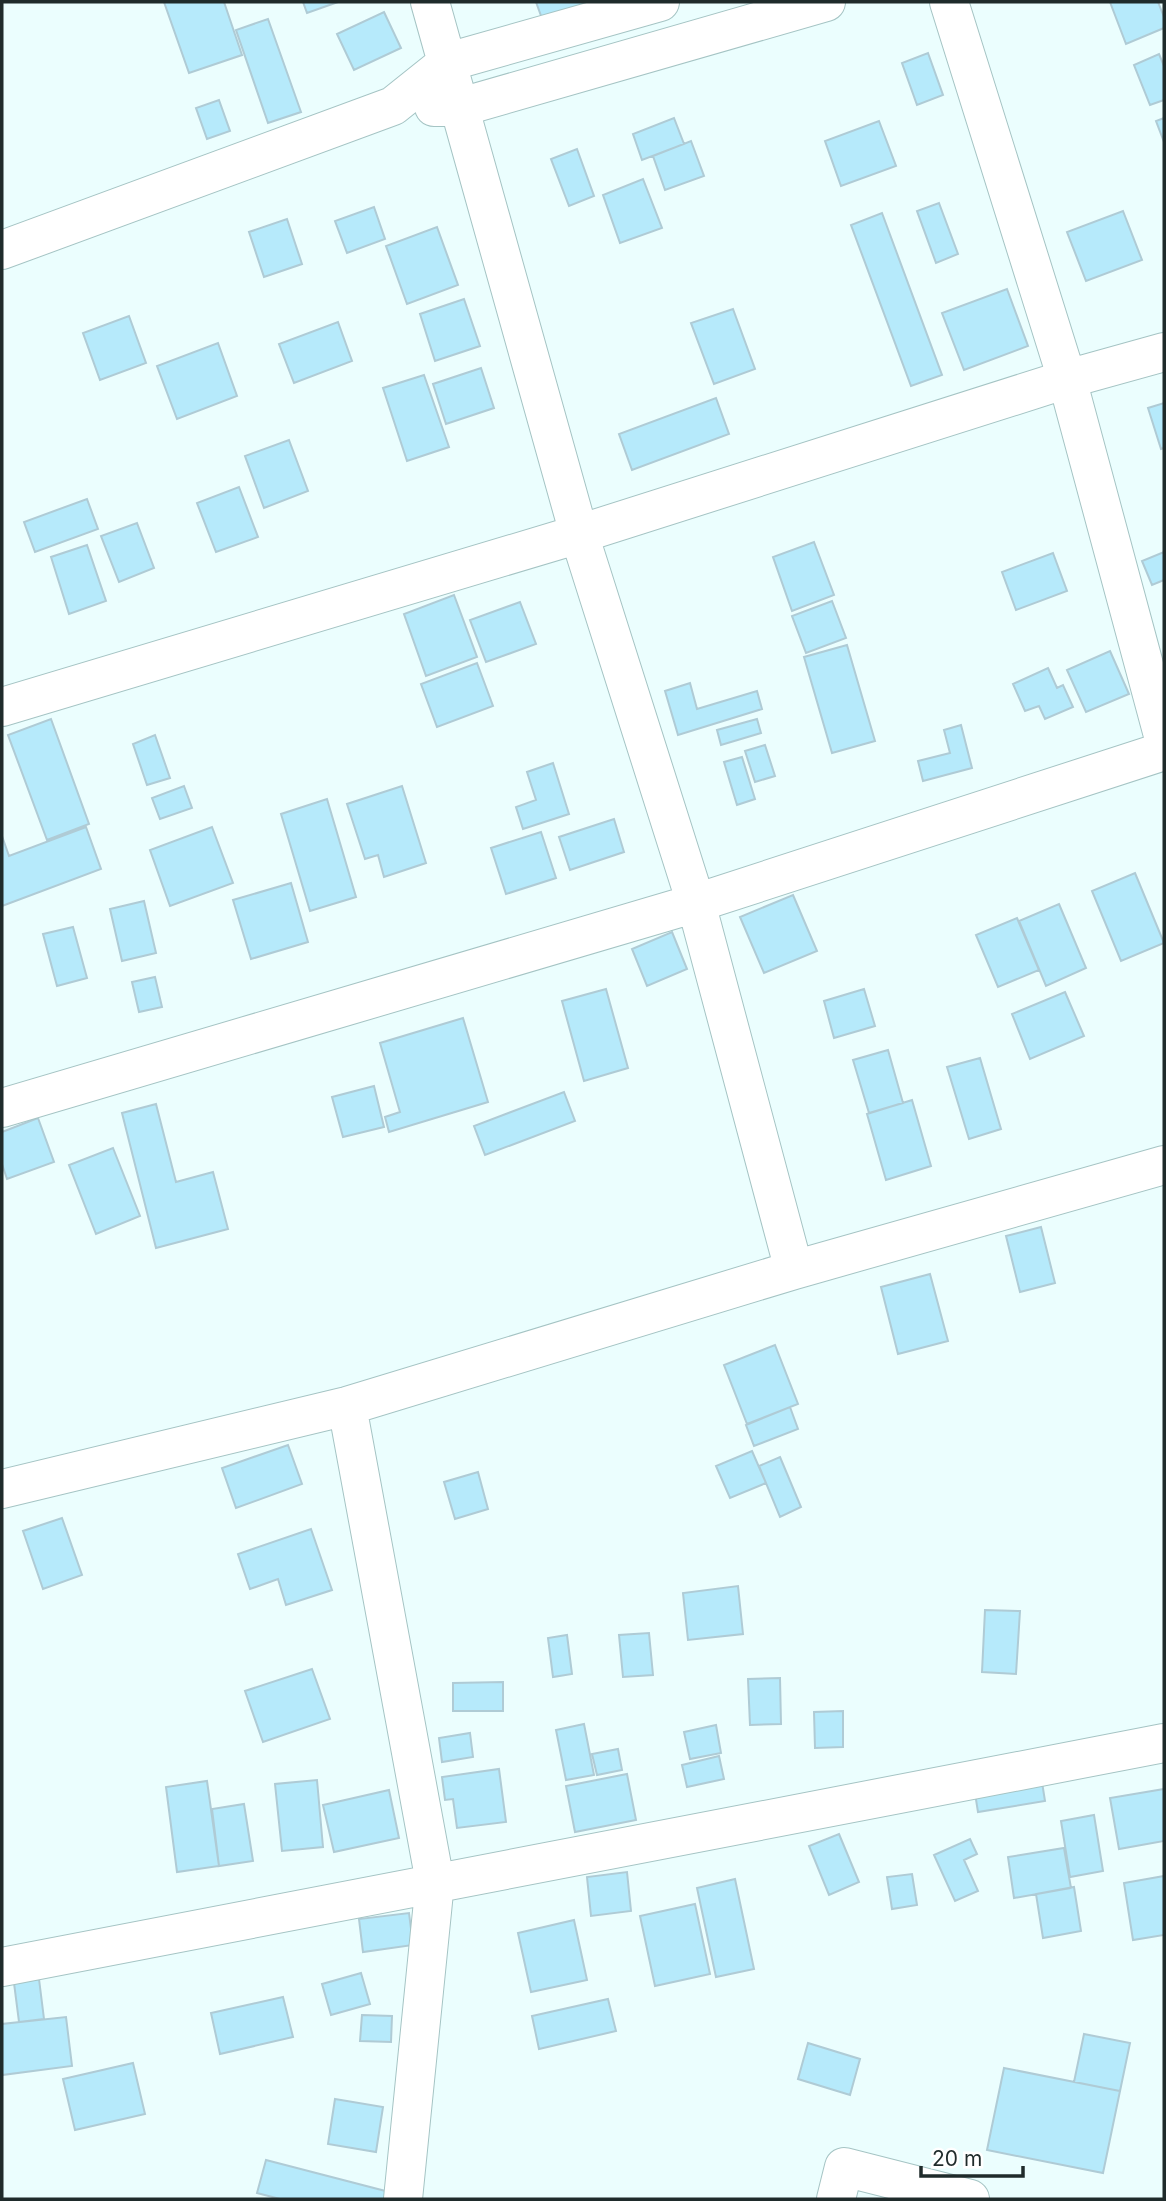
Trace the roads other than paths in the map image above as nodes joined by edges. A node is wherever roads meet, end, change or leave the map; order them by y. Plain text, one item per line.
1 (430, 2) edge
2 (660, 2) edge
3 (826, 2) edge
4 (949, 2) edge
5 (448, 62) junction
6 (393, 106) junction
7 (461, 107) junction
8 (2, 250) edge
9 (1164, 352) edge
10 (1067, 379) junction
11 (579, 534) junction
12 (2, 707) edge
13 (1164, 739) edge
14 (1164, 751) edge
15 (695, 903) junction
16 (2, 1108) edge
17 (1164, 1165) edge
18 (794, 1270) junction
19 (347, 1406) junction
20 (2, 1489) edge
21 (1164, 1743) edge
22 (435, 1882) junction
23 (2, 1967) edge
24 (403, 2199) edge
25 (836, 2199) edge
26 (970, 2199) edge

1 - 5 street
2 - 5 street
3 - 7 street
4 - 10 street
5 - 6 street
5 - 7 street
6 - 7 street
6 - 8 street
7 - 11 street
9 - 10 street
10 - 11 street
10 - 13 street
11 - 12 street
11 - 15 street
14 - 15 street
15 - 16 street
15 - 18 street
17 - 18 street
18 - 19 street
19 - 20 street
19 - 22 street
21 - 22 street
22 - 23 street
22 - 24 street
25 - 26 street

